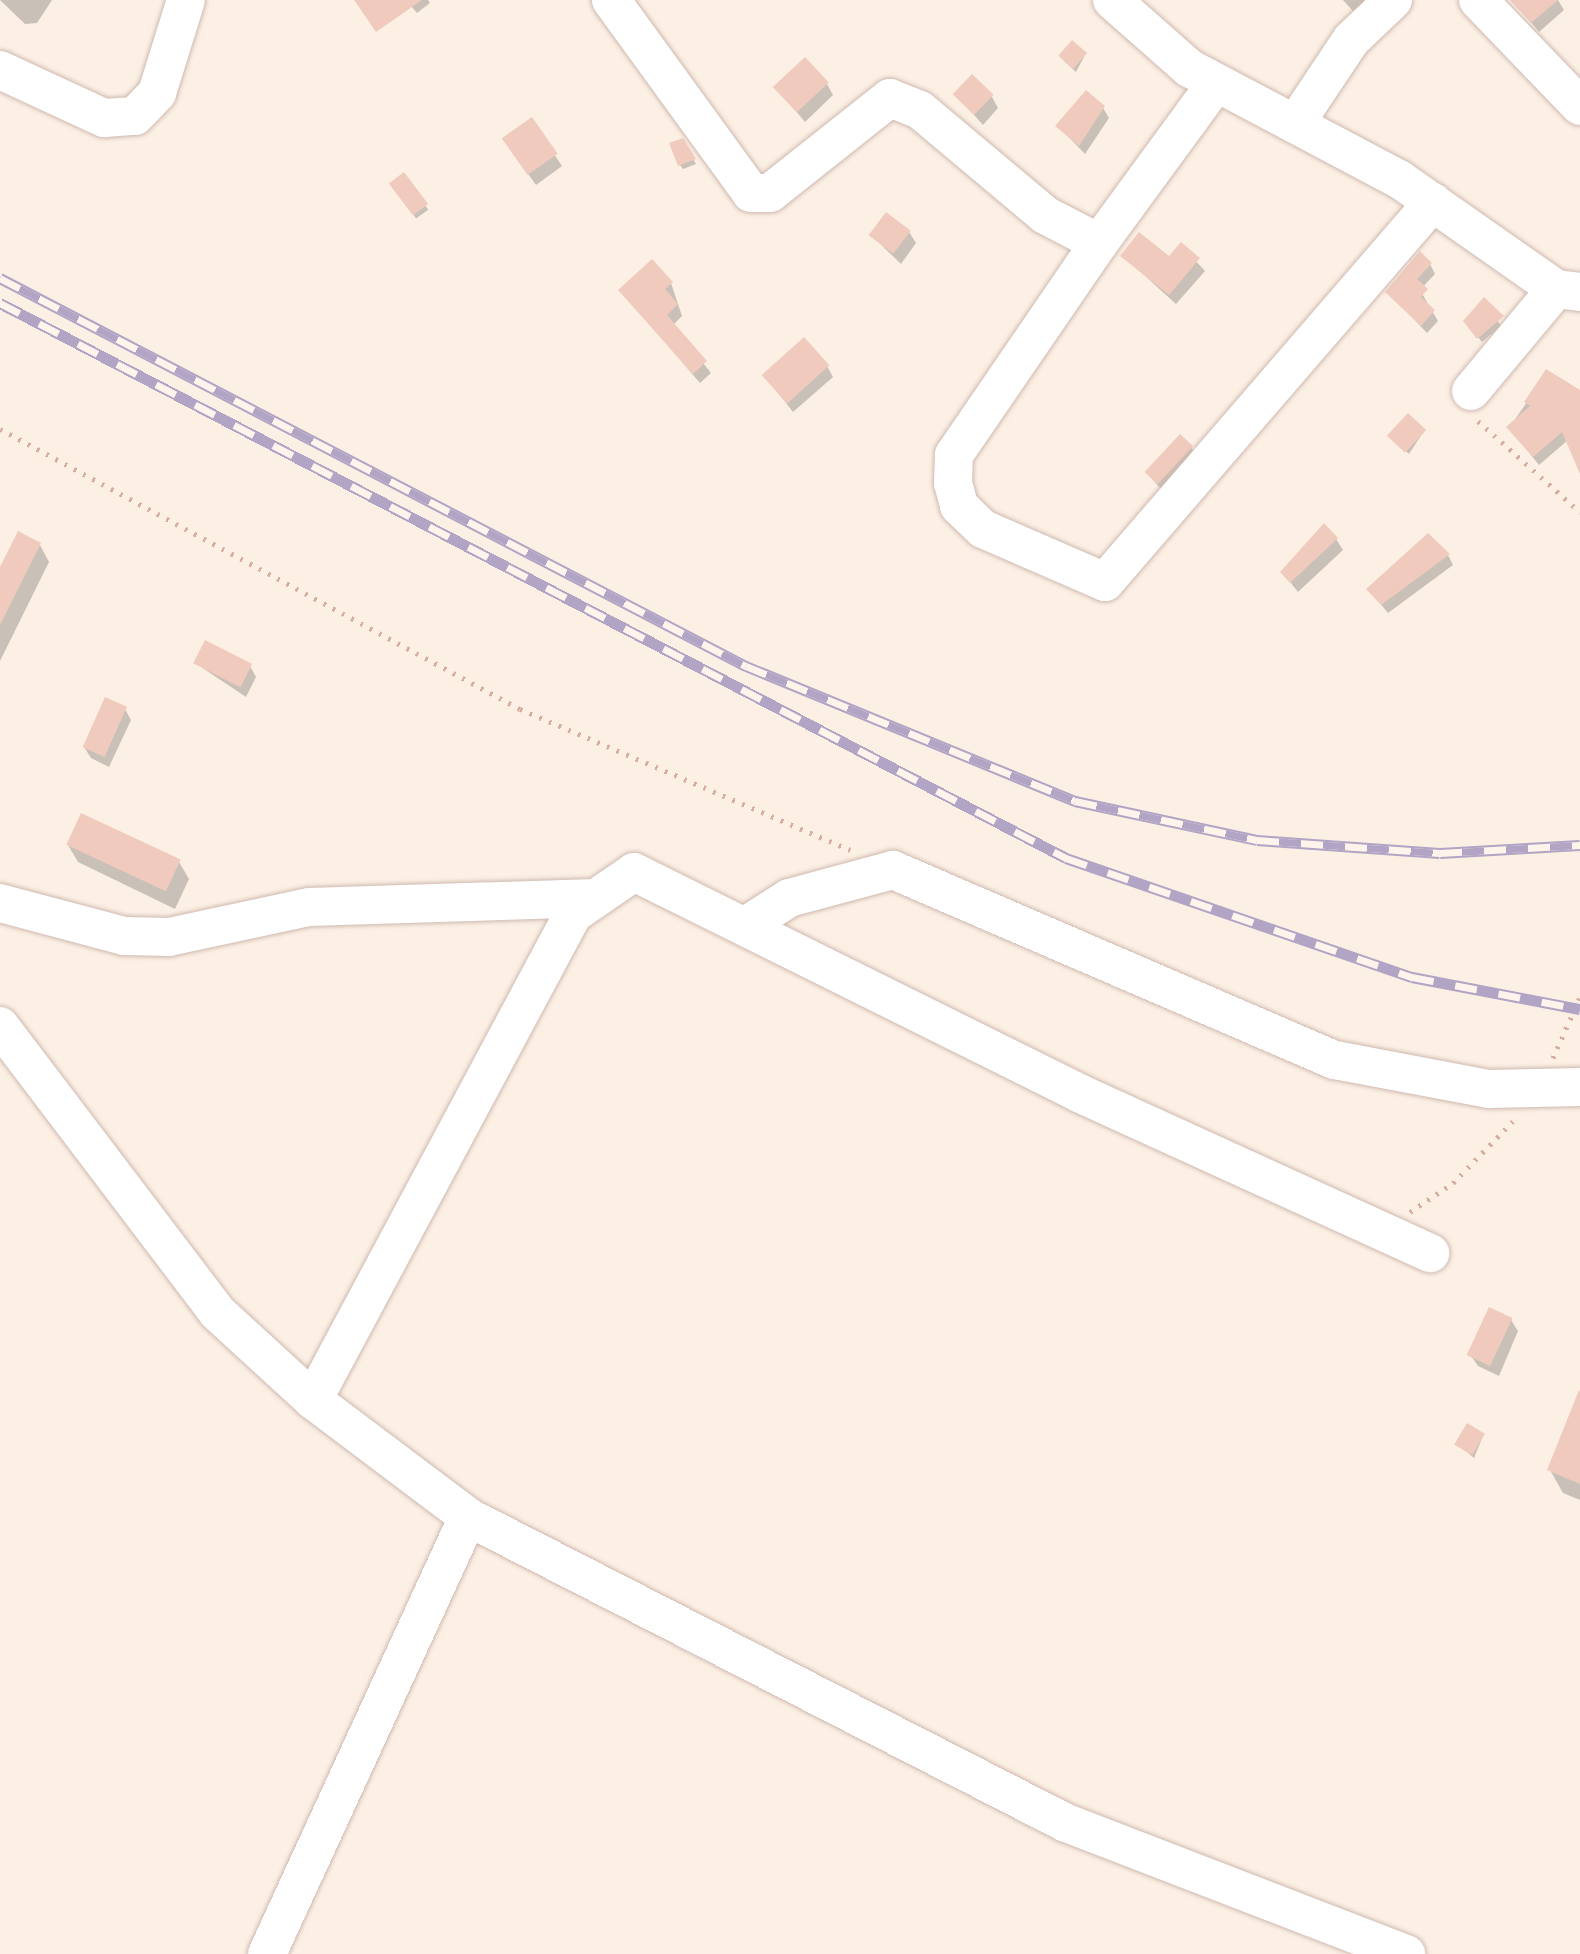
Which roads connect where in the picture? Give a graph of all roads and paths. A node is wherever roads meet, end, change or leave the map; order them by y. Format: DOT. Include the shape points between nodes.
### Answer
graph roads {
  1 [pos="186,0"];
  2 [pos="1112,0"];
  3 [pos="1393,0"];
  4 [pos="1478,0"];
  5 [pos="633,8"];
  6 [pos="0,70"];
  7 [pos="1216,83"];
  8 [pos="1580,106"];
  9 [pos="1295,124"];
  10 [pos="1432,202"];
  11 [pos="1099,243"];
  12 [pos="1568,291"];
  13 [pos="1472,391"];
  14 [pos="0,429"];
  15 [pos="1580,512"];
  16 [pos="894,870"];
  17 [pos="588,898"];
  18 [pos="0,903"];
  19 [pos="750,923"];
  20 [pos="1580,997"];
  21 [pos="0,1026"];
  22 [pos="1562,1088"];
  23 [pos="1376,1229"];
  24 [pos="1430,1253"];
  25 [pos="312,1400"];
  26 [pos="468,1516"];
  27 [pos="267,1954"];
  28 [pos="1406,1954"];
  1 -- 6 [label="street" via="157,93 135,116 104,118"];
  2 -- 7 [label="street"];
  3 -- 9 [label="street" via="1352,40"];
  4 -- 8 [label="street"];
  5 -- 11 [label="street" via="751,193 770,193 890,98 920,110 1045,214"];
  7 -- 9 [label="street"];
  7 -- 11 [label="street"];
  9 -- 10 [label="street"];
  10 -- 11 [label="street" via="1104,582 983,529 959,506 953,483 954,455"];
  10 -- 12 [label="street"];
  12 -- 13 [label="street"];
  13 -- 15 [label="path" via="1469,409 1483,428"];
  14 -- 16 [label="path" via="488,693 684,786"];
  16 -- 19 [label="street" via="789,898"];
  16 -- 22 [label="street" via="1334,1060 1488,1089"];
  17 -- 18 [label="street" via="309,907 169,937 124,936"];
  17 -- 19 [label="street" via="634,872"];
  17 -- 25 [label="street"];
  19 -- 23 [label="street" via="1082,1094"];
  20 -- 22 [label="path"];
  21 -- 25 [label="street" via="217,1312"];
  22 -- 23 [label="path" via="1453,1183"];
  23 -- 24 [label="street"];
  25 -- 26 [label="street"];
  26 -- 27 [label="street"];
  26 -- 28 [label="street" via="1064,1822"];
}
